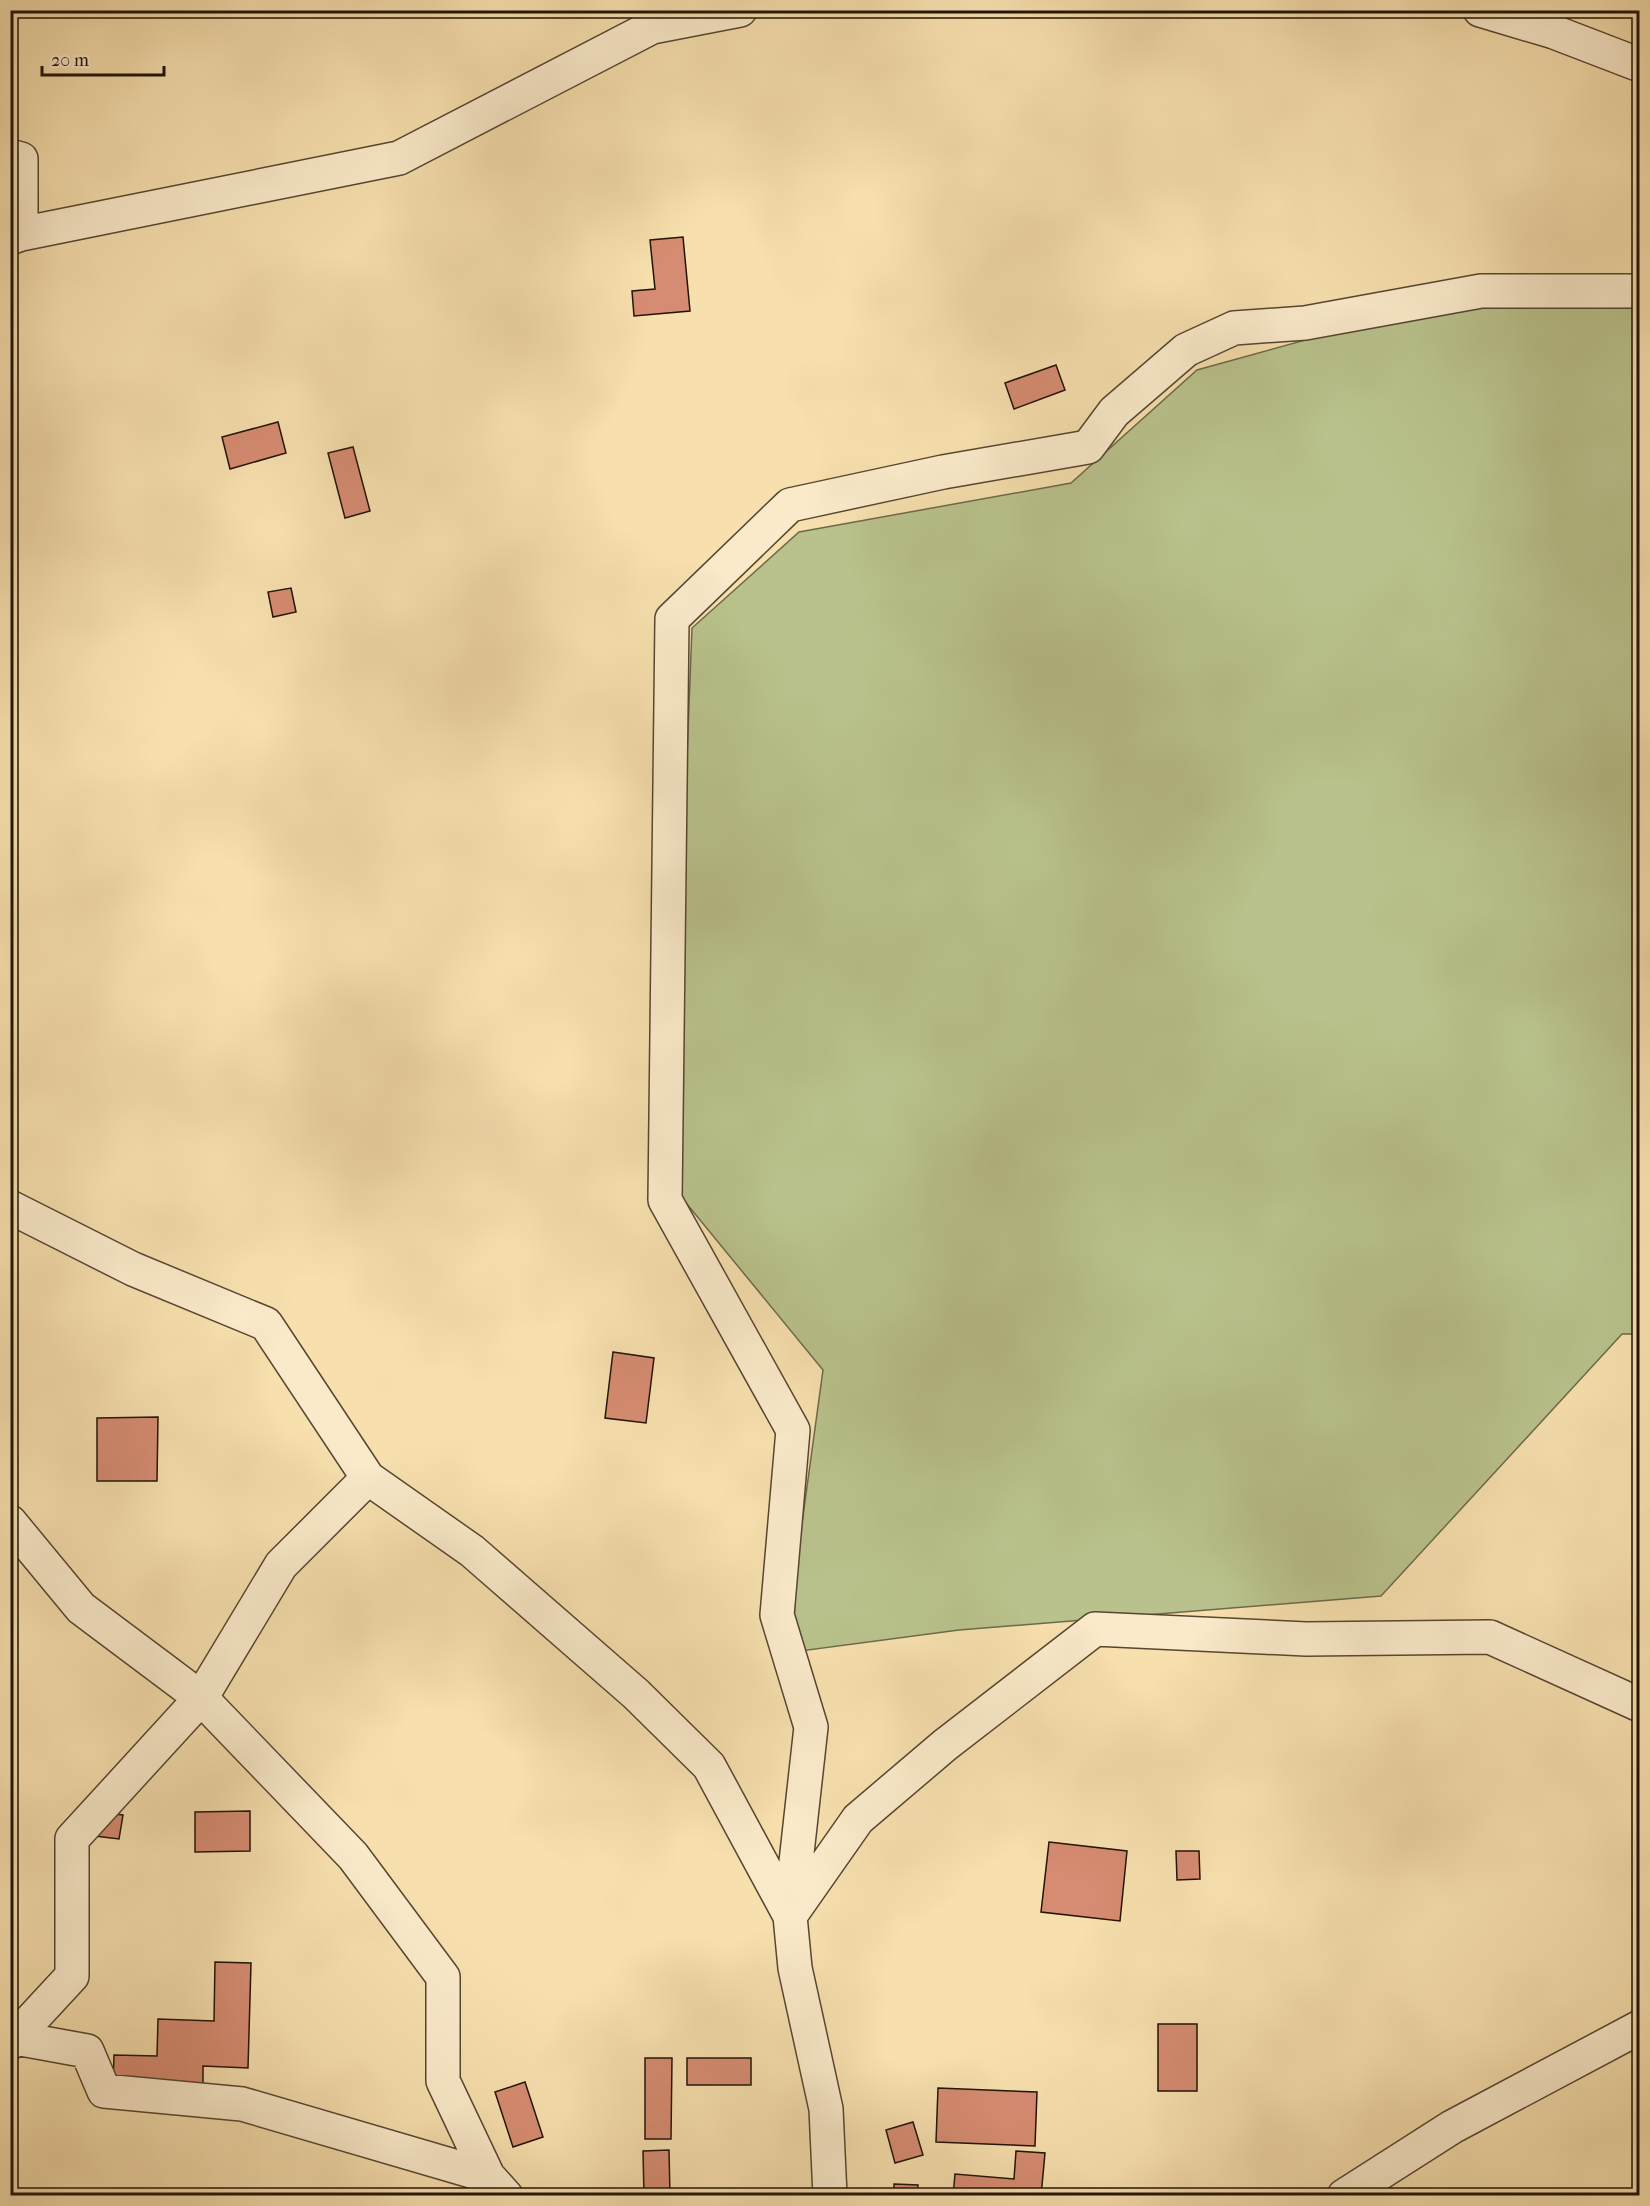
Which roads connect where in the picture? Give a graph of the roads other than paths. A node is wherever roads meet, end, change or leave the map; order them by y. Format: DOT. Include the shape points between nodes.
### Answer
graph roads {
  1 [pos="740,10"];
  2 [pos="1480,10"];
  3 [pos="1640,65"];
  4 [pos="10,156"];
  5 [pos="16,236"];
  6 [pos="1640,291"];
  7 [pos="10,1207"];
  8 [pos="368,1478"];
  9 [pos="10,1522"];
  10 [pos="201,1698"];
  11 [pos="1640,1705"];
  12 [pos="790,1916"];
  13 [pos="1640,2027"];
  14 [pos="12,2039"];
  15 [pos="497,2186"];
  16 [pos="830,2196"];
  17 [pos="1344,2196"];
  1 -- 5 [label="street" via="652,27 399,158"];
  2 -- 3 [label="street" via="1554,32"];
  4 -- 5 [label="street" via="21,159"];
  6 -- 12 [label="street" via="1481,291 1305,323 1234,328 1186,350 1114,412 1088,447 943,472 790,505 672,619 665,1200 792,1430 777,1615 811,1727"];
  7 -- 8 [label="street" via="133,1269 266,1324"];
  8 -- 10 [label="street" via="281,1565"];
  8 -- 12 [label="street" via="472,1551 636,1694 709,1766"];
  9 -- 10 [label="street" via="81,1608"];
  10 -- 14 [label="street" via="72,1839 72,1976"];
  10 -- 15 [label="street" via="353,1856 443,1977 443,2081"];
  11 -- 12 [label="street" via="1490,1637 1306,1639 1095,1629 945,1745 858,1819"];
  12 -- 16 [label="street" via="795,1968 826,2109"];
  13 -- 17 [label="street" via="1452,2127"];
  14 -- 15 [label="street" via="87,2051 104,2091 242,2104"];
}
